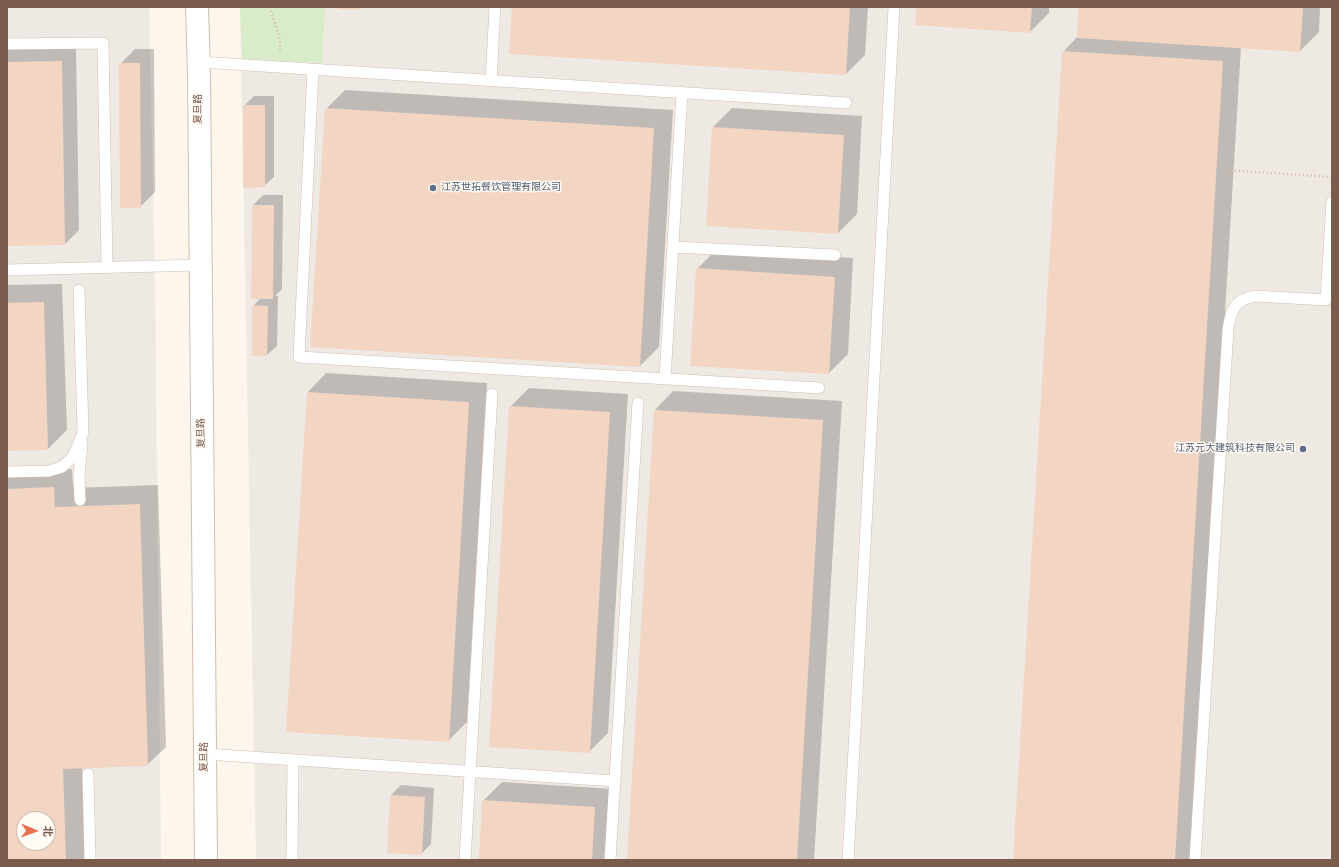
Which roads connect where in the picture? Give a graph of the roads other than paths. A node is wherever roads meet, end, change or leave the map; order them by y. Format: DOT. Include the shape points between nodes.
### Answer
graph roads {
  1 [pos="197,7"];
  2 [pos="495,7"];
  3 [pos="894,7"];
  4 [pos="7,44"];
  5 [pos="199,62"];
  6 [pos="313,70"];
  7 [pos="491,81"];
  8 [pos="682,93"];
  9 [pos="846,103"];
  10 [pos="1332,202"];
  11 [pos="673,247"];
  12 [pos="835,255"];
  13 [pos="200,265"];
  14 [pos="107,267"];
  15 [pos="7,270"];
  16 [pos="79,290"];
  17 [pos="665,379"];
  18 [pos="819,388"];
  19 [pos="492,394"];
  20 [pos="638,403"];
  21 [pos="83,433"];
  22 [pos="7,472"];
  23 [pos="80,500"];
  24 [pos="205,754"];
  25 [pos="293,760"];
  26 [pos="470,772"];
  27 [pos="88,774"];
  28 [pos="615,781"];
  29 [pos="90,860"];
  30 [pos="206,860"];
  31 [pos="292,860"];
  32 [pos="465,860"];
  33 [pos="610,860"];
  34 [pos="848,860"];
  35 [pos="1195,860"];
  1 -- 5 [label="street, 复旦路"];
  2 -- 7 [label="lane"];
  3 -- 34 [label="lane"];
  4 -- 14 [label="lane" via="103,43"];
  5 -- 6 [label="lane"];
  5 -- 13 [label="street, 复旦路"];
  6 -- 7 [label="lane"];
  6 -- 17 [label="lane" via="299,357"];
  7 -- 8 [label="lane"];
  8 -- 9 [label="lane"];
  8 -- 11 [label="lane"];
  10 -- 35 [label="lane" via="1326,300 1255,296 1239,302 1230,317"];
  11 -- 12 [label="lane"];
  11 -- 17 [label="lane"];
  13 -- 14 [label="lane"];
  13 -- 24 [label="street, 复旦路"];
  14 -- 15 [label="lane"];
  16 -- 21 [label="lane"];
  17 -- 18 [label="lane"];
  19 -- 26 [label="lane"];
  20 -- 28 [label="lane"];
  21 -- 22 [label="lane" via="73,457 62,467 49,471"];
  21 -- 23 [label="lane" via="79,475"];
  24 -- 25 [label="lane"];
  24 -- 30 [label="street, 复旦路"];
  25 -- 26 [label="lane"];
  25 -- 31 [label="lane"];
  26 -- 28 [label="lane"];
  26 -- 32 [label="lane"];
  27 -- 29 [label="lane"];
  28 -- 33 [label="lane"];
}
